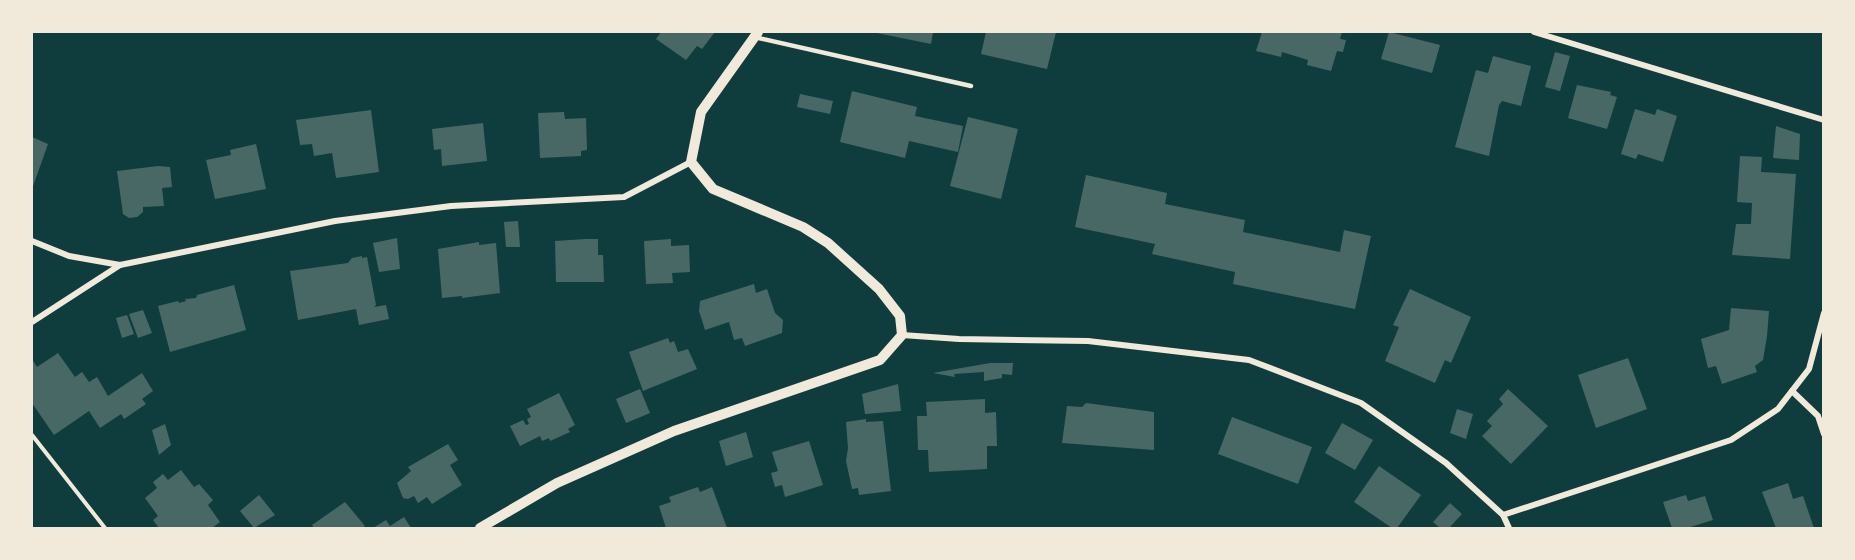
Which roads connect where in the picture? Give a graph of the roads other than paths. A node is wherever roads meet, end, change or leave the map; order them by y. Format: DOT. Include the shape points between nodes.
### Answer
graph roads {
  1 [pos="1534,32"];
  2 [pos="756,34"];
  3 [pos="971,86"];
  4 [pos="1824,120"];
  5 [pos="691,162"];
  6 [pos="32,241"];
  7 [pos="120,265"];
  8 [pos="1824,313"];
  9 [pos="32,322"];
  10 [pos="902,335"];
  11 [pos="1792,391"];
  12 [pos="1824,434"];
  13 [pos="1503,515"];
  14 [pos="480,528"];
  15 [pos="1509,528"];
  1 -- 4 [label="street"];
  2 -- 3 [label="lane"];
  2 -- 5 [label="street" via="701,112"];
  5 -- 7 [label="street" via="624,197 451,206 335,221"];
  5 -- 10 [label="street" via="713,189 803,227 828,243 879,289 900,316"];
  6 -- 7 [label="street" via="69,256"];
  7 -- 9 [label="street"];
  8 -- 11 [label="street" via="1809,369"];
  10 -- 13 [label="street" via="1088,341 1249,360 1361,403 1446,463"];
  10 -- 14 [label="street" via="880,360 674,431 557,483"];
  11 -- 12 [label="street" via="1818,416"];
  11 -- 13 [label="street" via="1778,409 1731,440"];
  13 -- 15 [label="street"];
}
